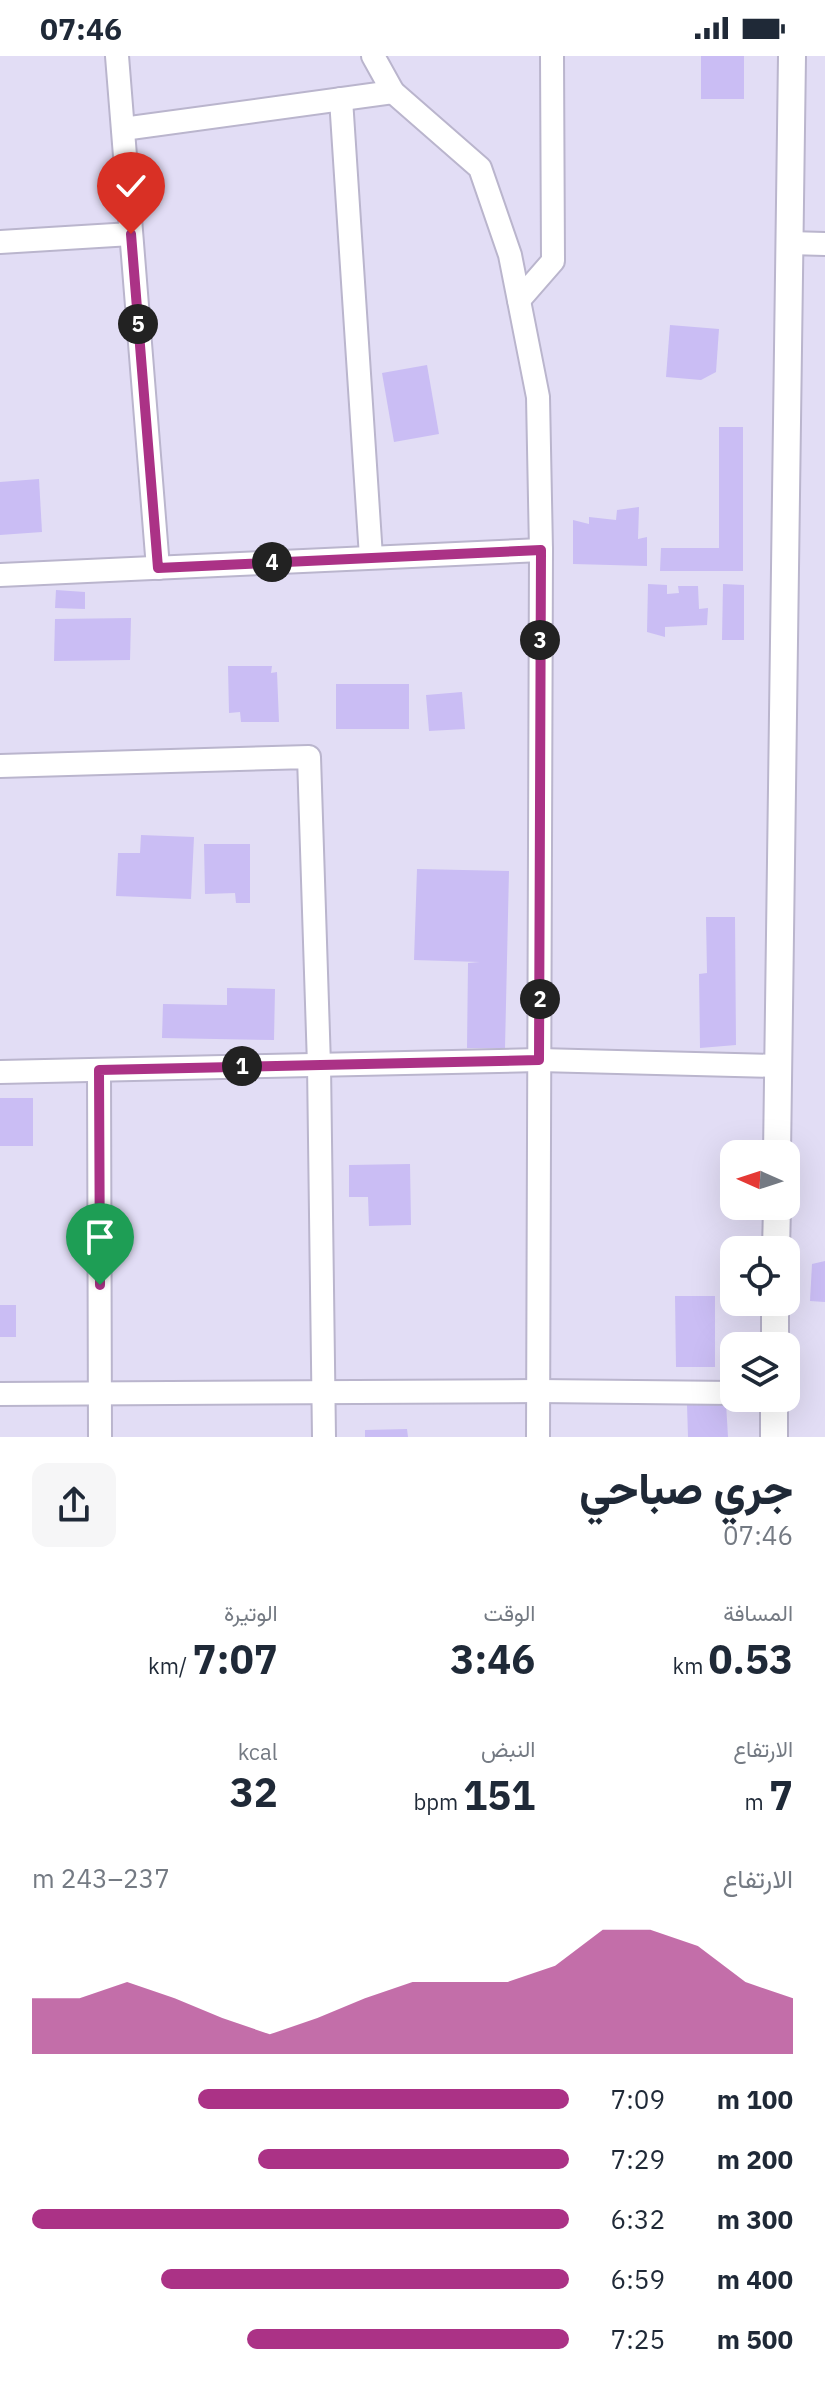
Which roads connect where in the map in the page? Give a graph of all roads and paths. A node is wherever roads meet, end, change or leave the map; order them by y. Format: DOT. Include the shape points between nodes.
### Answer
graph roads {
  1 [pos="117,56"];
  2 [pos="373,56"];
  3 [pos="552,56"];
  4 [pos="792,56"];
  5 [pos="393,92"];
  6 [pos="341,99"];
  7 [pos="123,129"];
  8 [pos="131,234"];
  9 [pos="0,242"];
  10 [pos="789,243"];
  11 [pos="825,244"];
  12 [pos="519,300"];
  13 [pos="541,550"];
  14 [pos="371,557"];
  15 [pos="158,568"];
  16 [pos="0,575"];
  17 [pos="0,766"];
  18 [pos="539,1060"];
  19 [pos="319,1065"];
  20 [pos="778,1066"];
  21 [pos="99,1070"];
  22 [pos="0,1072"];
  23 [pos="777,1140"];
  24 [pos="538,1391"];
  25 [pos="325,1392"];
  26 [pos="100,1393"];
  27 [pos="720,1393"];
  28 [pos="0,1394"];
  29 [pos="774,1412"];
  30 [pos="100,1437"];
  31 [pos="324,1437"];
  32 [pos="538,1437"];
  33 [pos="774,1437"];
  1 -- 7 [label="street"];
  2 -- 5 [label="street"];
  3 -- 12 [label="street" via="553,261"];
  4 -- 10 [label="street"];
  5 -- 6 [label="street"];
  5 -- 12 [label="street" via="480,168 510,255"];
  6 -- 7 [label="street"];
  6 -- 14 [label="street"];
  7 -- 8 [label="street"];
  8 -- 9 [label="street"];
  8 -- 15 [label="street"];
  10 -- 11 [label="street"];
  10 -- 20 [label="street"];
  12 -- 13 [label="street" via="538,397"];
  13 -- 14 [label="street"];
  13 -- 18 [label="street"];
  14 -- 15 [label="street"];
  15 -- 16 [label="street"];
  17 -- 19 [label="street" via="309,757"];
  18 -- 19 [label="street"];
  18 -- 20 [label="street"];
  18 -- 24 [label="street"];
  19 -- 21 [label="street"];
  19 -- 25 [label="street"];
  20 -- 23 [label="street"];
  21 -- 22 [label="street"];
  21 -- 26 [label="street"];
  24 -- 25 [label="street"];
  24 -- 27 [label="street"];
  24 -- 32 [label="street"];
  25 -- 26 [label="street"];
  25 -- 31 [label="street"];
  26 -- 28 [label="street"];
  26 -- 30 [label="street"];
  29 -- 33 [label="street"];
}
